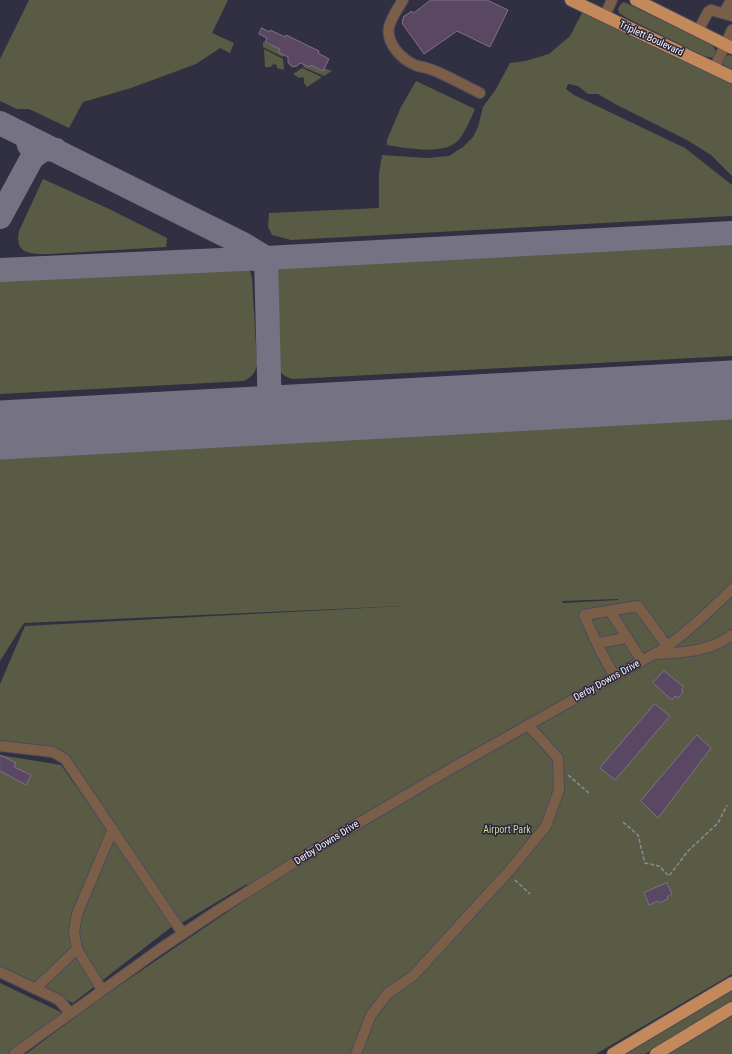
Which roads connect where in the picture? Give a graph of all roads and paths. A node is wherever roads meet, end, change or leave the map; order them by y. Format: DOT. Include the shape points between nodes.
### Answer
graph roads {
  1 [pos="403,0"];
  2 [pos="571,0"];
  3 [pos="612,0"];
  4 [pos="636,0"];
  5 [pos="731,0"];
  6 [pos="728,14"];
  7 [pos="604,17"];
  8 [pos="732,30"];
  9 [pos="698,31"];
  10 [pos="728,46"];
  11 [pos="714,69"];
  12 [pos="732,77"];
  13 [pos="480,93"];
  14 [pos="732,589"];
  15 [pos="610,611"];
  16 [pos="732,635"];
  17 [pos="627,638"];
  18 [pos="597,643"];
  19 [pos="667,646"];
  20 [pos="654,655"];
  21 [pos="642,661"];
  22 [pos="615,677"];
  23 [pos="528,725"];
  24 [pos="0,746"];
  25 [pos="727,805"];
  26 [pos="623,822"];
  27 [pos="113,829"];
  28 [pos="507,873"];
  29 [pos="530,894"];
  30 [pos="183,934"];
  31 [pos="77,949"];
  32 [pos="0,972"];
  33 [pos="732,983"];
  34 [pos="35,988"];
  35 [pos="102,990"];
  36 [pos="732,1008"];
  37 [pos="70,1013"];
  38 [pos="14,1054"];
  39 [pos="356,1054"];
  40 [pos="613,1054"];
  41 [pos="656,1054"];
  1 -- 13 [label="street" via="389,26 388,35 402,57"];
  2 -- 7 [label="main road, Triplett Boulevard"];
  3 -- 7 [label="street"];
  4 -- 9 [label="main road"];
  5 -- 6 [label="street"];
  6 -- 9 [label="street" via="711,10"];
  7 -- 11 [label="main road, Triplett Boulevard"];
  8 -- 10 [label="street"];
  9 -- 10 [label="main road"];
  10 -- 11 [label="street"];
  11 -- 12 [label="main road, Triplett Boulevard"];
  14 -- 19 [label="street, Derby Downs Drive"];
  15 -- 17 [label="street"];
  15 -- 18 [label="street" via="584,615"];
  15 -- 19 [label="street" via="638,606"];
  16 -- 20 [label="street, Derby Downs Drive" via="709,648"];
  17 -- 18 [label="street"];
  17 -- 21 [label="street"];
  18 -- 22 [label="street"];
  19 -- 20 [label="street, Derby Downs Drive"];
  20 -- 21 [label="street, Derby Downs Drive"];
  21 -- 22 [label="street, Derby Downs Drive"];
  22 -- 23 [label="street, Derby Downs Drive"];
  23 -- 28 [label="street" via="558,758 559,790 546,826"];
  23 -- 30 [label="street, Derby Downs Drive" via="335,837"];
  24 -- 27 [label="street" via="53,752 65,759"];
  25 -- 26 [label="path" via="718,823 688,851 669,876 659,866 645,863 638,835"];
  27 -- 30 [label="street"];
  27 -- 31 [label="street" via="77,914 74,932"];
  28 -- 29 [label="path"];
  28 -- 39 [label="street" via="413,976 388,993 371,1015"];
  30 -- 35 [label="street, Derby Downs Drive"];
  31 -- 34 [label="street"];
  31 -- 35 [label="street"];
  32 -- 34 [label="street"];
  33 -- 40 [label="main road"];
  34 -- 37 [label="street" via="59,1000"];
  35 -- 37 [label="street, Derby Downs Drive"];
  36 -- 41 [label="main road"];
  37 -- 38 [label="street, Derby Downs Drive"];
}
